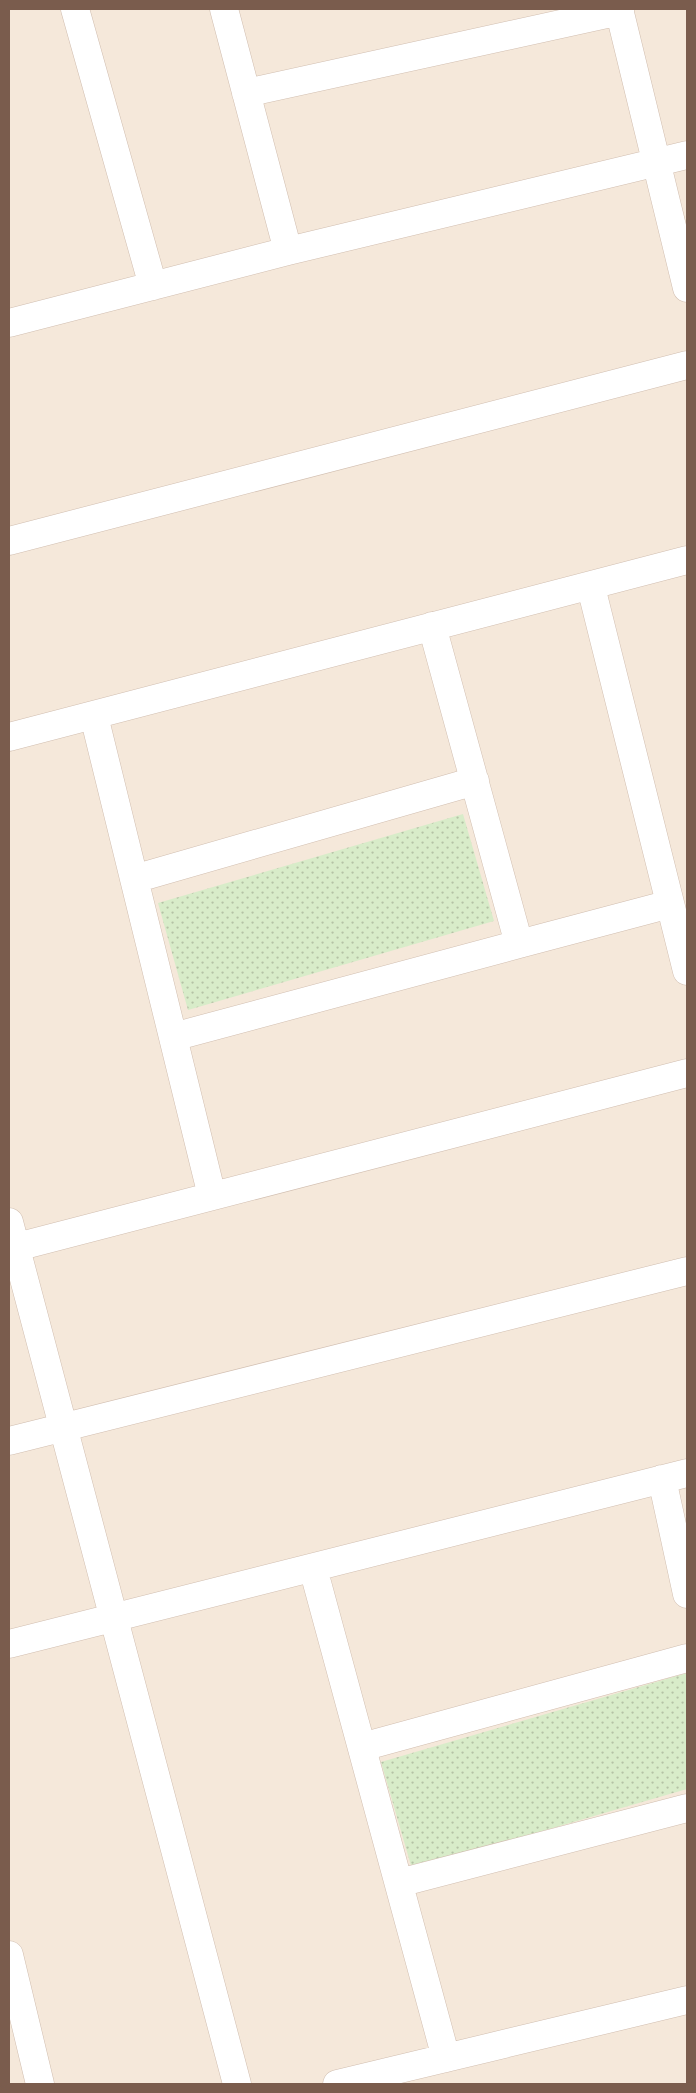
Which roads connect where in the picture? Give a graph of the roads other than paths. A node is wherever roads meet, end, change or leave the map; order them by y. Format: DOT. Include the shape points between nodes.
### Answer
graph roads {
  1 [pos="75,9"];
  2 [pos="224,9"];
  3 [pos="620,10"];
  4 [pos="246,93"];
  5 [pos="687,155"];
  6 [pos="657,163"];
  7 [pos="288,251"];
  8 [pos="153,286"];
  9 [pos="687,288"];
  10 [pos="9,324"];
  11 [pos="687,365"];
  12 [pos="9,541"];
  13 [pos="687,560"];
  14 [pos="590,587"];
  15 [pos="432,626"];
  16 [pos="94,716"];
  17 [pos="9,737"];
  18 [pos="475,781"];
  19 [pos="134,879"];
  20 [pos="670,904"];
  21 [pos="520,944"];
  22 [pos="687,971"];
  23 [pos="173,1037"];
  24 [pos="687,1073"];
  25 [pos="212,1196"];
  26 [pos="11,1239"];
  27 [pos="687,1271"];
  28 [pos="61,1426"];
  29 [pos="9,1441"];
  30 [pos="675,1476"];
  31 [pos="313,1568"];
  32 [pos="687,1594"];
  33 [pos="115,1617"];
  34 [pos="9,1644"];
  35 [pos="687,1658"];
  36 [pos="362,1747"];
  37 [pos="687,1808"];
  38 [pos="399,1883"];
  39 [pos="9,1955"];
  40 [pos="687,2000"];
  41 [pos="17,2018"];
  42 [pos="446,2058"];
  43 [pos="40,2084"];
  44 [pos="237,2084"];
  45 [pos="337,2084"];
  1 -- 8 [label="street"];
  2 -- 4 [label="street"];
  3 -- 4 [label="street"];
  3 -- 6 [label="street"];
  4 -- 7 [label="street"];
  5 -- 6 [label="street"];
  6 -- 7 [label="street"];
  6 -- 9 [label="street"];
  7 -- 8 [label="street"];
  8 -- 10 [label="street"];
  11 -- 12 [label="street"];
  13 -- 14 [label="street"];
  14 -- 15 [label="street"];
  14 -- 20 [label="street"];
  15 -- 16 [label="street"];
  15 -- 18 [label="street"];
  16 -- 17 [label="street"];
  16 -- 19 [label="street"];
  18 -- 19 [label="street"];
  18 -- 21 [label="street"];
  19 -- 23 [label="street"];
  20 -- 21 [label="street"];
  20 -- 22 [label="street"];
  21 -- 23 [label="street"];
  23 -- 25 [label="street"];
  24 -- 25 [label="street"];
  25 -- 26 [label="street"];
  26 -- 28 [label="street"];
  27 -- 28 [label="street"];
  28 -- 29 [label="street"];
  28 -- 33 [label="street"];
  30 -- 31 [label="street"];
  30 -- 32 [label="street"];
  31 -- 33 [label="street"];
  31 -- 36 [label="street"];
  33 -- 34 [label="street"];
  33 -- 44 [label="street"];
  35 -- 36 [label="street"];
  36 -- 38 [label="street"];
  37 -- 38 [label="street"];
  38 -- 42 [label="street"];
  39 -- 41 [label="street"];
  40 -- 42 [label="street"];
  41 -- 43 [label="street"];
  42 -- 45 [label="street"];
}
